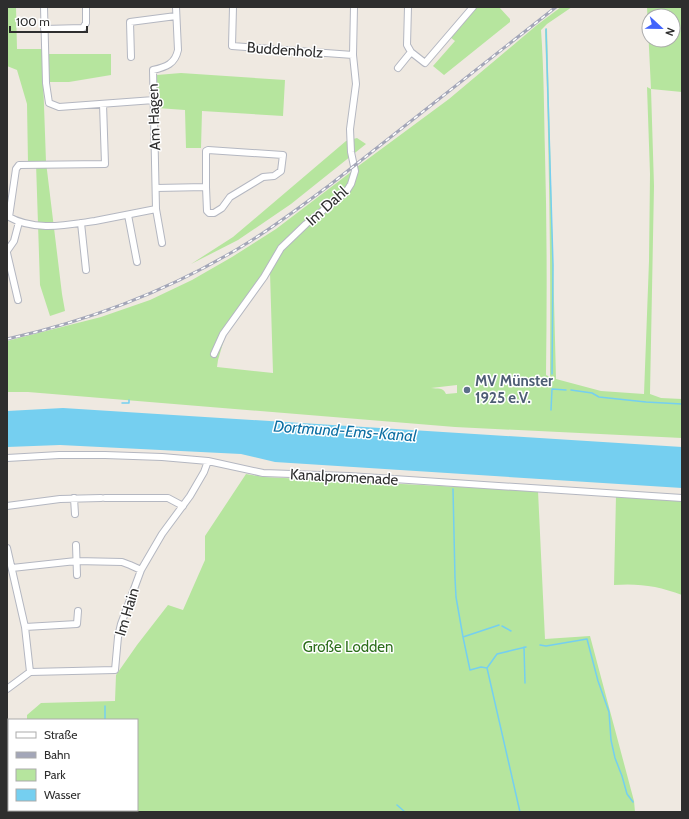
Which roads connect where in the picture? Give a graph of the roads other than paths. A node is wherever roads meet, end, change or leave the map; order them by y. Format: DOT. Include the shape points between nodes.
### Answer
graph roads {
  1 [pos="44,7"];
  2 [pos="86,7"];
  3 [pos="176,7"];
  4 [pos="233,7"];
  5 [pos="354,7"];
  6 [pos="408,7"];
  7 [pos="473,7"];
  8 [pos="176,16"];
  9 [pos="44,29"];
  10 [pos="411,52"];
  11 [pos="353,55"];
  12 [pos="131,56"];
  13 [pos="398,68"];
  14 [pos="154,100"];
  15 [pos="103,104"];
  16 [pos="206,187"];
  17 [pos="156,188"];
  18 [pos="156,209"];
  19 [pos="128,215"];
  20 [pos="8,217"];
  21 [pos="19,222"];
  22 [pos="81,223"];
  23 [pos="162,243"];
  24 [pos="7,252"];
  25 [pos="137,262"];
  26 [pos="86,270"];
  27 [pos="18,300"];
  28 [pos="214,354"];
  29 [pos="7,458"];
  30 [pos="208,461"];
  31 [pos="74,498"];
  32 [pos="682,498"];
  33 [pos="7,506"];
  34 [pos="183,506"];
  35 [pos="75,514"];
  36 [pos="76,545"];
  37 [pos="7,548"];
  38 [pos="8,558"];
  39 [pos="76,561"];
  40 [pos="12,568"];
  41 [pos="141,570"];
  42 [pos="77,576"];
  43 [pos="78,611"];
  44 [pos="25,627"];
  45 [pos="30,672"];
  46 [pos="7,689"];
  1 -- 9 [label="street"];
  2 -- 9 [label="street" via="84,28"];
  3 -- 8 [label="street, Am Hagen"];
  4 -- 11 [label="street, Buddenholz" via="232,46"];
  5 -- 11 [label="street, Im Dahl"];
  6 -- 10 [label="street" via="407,45"];
  7 -- 10 [label="street" via="426,63"];
  8 -- 12 [label="street" via="130,22"];
  8 -- 14 [label="street, Am Hagen" via="177,56 169,66 153,70"];
  9 -- 15 [label="street" via="49,103 59,107"];
  10 -- 13 [label="street"];
  11 -- 28 [label="street, Im Dahl" via="356,84 350,129 355,170 352,184 281,248 264,277 223,334"];
  14 -- 15 [label="street"];
  14 -- 17 [label="street, Am Hagen"];
  15 -- 20 [label="street" via="105,164 19,165 16,169"];
  16 -- 16 [label="street" via="207,211 214,213 222,208 230,197 264,177 274,176 281,171 283,155 208,150 205,157"];
  16 -- 17 [label="street"];
  17 -- 18 [label="street, Am Hagen"];
  18 -- 19 [label="street"];
  18 -- 23 [label="street, Am Hagen"];
  19 -- 22 [label="street"];
  19 -- 25 [label="street"];
  20 -- 21 [label="street"];
  21 -- 22 [label="street" via="50,226"];
  21 -- 24 [label="street" via="14,241"];
  22 -- 26 [label="street"];
  24 -- 27 [label="street"];
  29 -- 30 [label="street, Kanalpromenade" via="105,455"];
  30 -- 32 [label="street, Kanalpromenade" via="263,473 349,476"];
  30 -- 34 [label="street, Im Hain"];
  31 -- 33 [label="street"];
  31 -- 34 [label="street" via="168,498"];
  31 -- 35 [label="street"];
  34 -- 41 [label="street, Im Hain" via="162,534"];
  36 -- 39 [label="street"];
  37 -- 38 [label="street"];
  38 -- 40 [label="street"];
  39 -- 40 [label="street"];
  39 -- 41 [label="street" via="122,562"];
  39 -- 42 [label="street"];
  40 -- 44 [label="street"];
  41 -- 45 [label="street, Im Hain" via="121,624 115,670"];
  43 -- 44 [label="street" via="77,624"];
  44 -- 45 [label="street"];
  45 -- 46 [label="street"];
}
